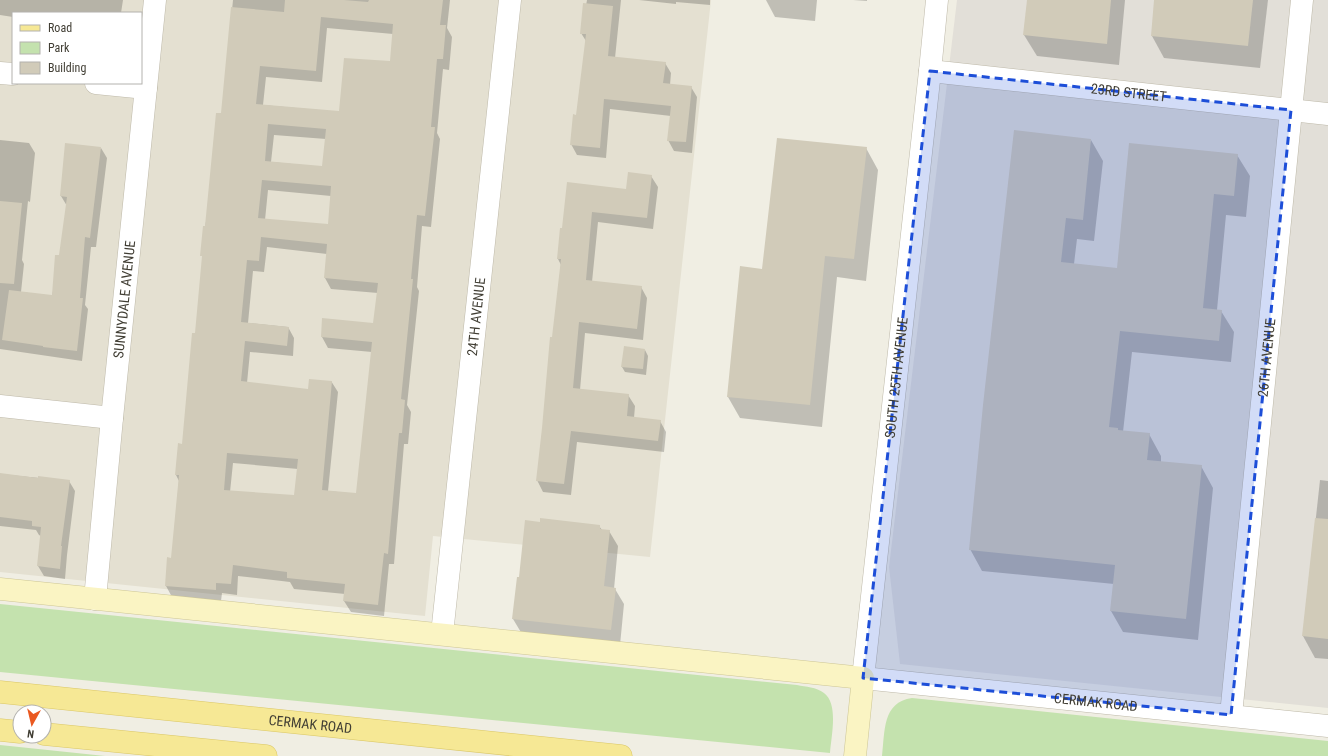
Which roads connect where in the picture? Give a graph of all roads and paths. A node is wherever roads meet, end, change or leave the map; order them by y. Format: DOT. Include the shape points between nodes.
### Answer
graph roads {
  1 [pos="155,0"];
  2 [pos="510,0"];
  3 [pos="937,0"];
  4 [pos="1302,0"];
  5 [pos="930,71"];
  6 [pos="0,73"];
  7 [pos="12,74"];
  8 [pos="106,84"];
  9 [pos="146,88"];
  10 [pos="1291,110"];
  11 [pos="1328,114"];
  12 [pos="0,406"];
  13 [pos="112,418"];
  14 [pos="0,589"];
  15 [pos="95,599"];
  16 [pos="442,634"];
  17 [pos="863,678"];
  18 [pos="0,692"];
  19 [pos="1231,715"];
  20 [pos="1328,726"];
  21 [pos="0,730"];
  22 [pos="12,731"];
  23 [pos="52,735"];
  24 [pos="266,756"];
  25 [pos="621,756"];
  26 [pos="856,756"];
  1 -- 9 [label="street, SUNNYDALE AVENUE"];
  2 -- 16 [label="street, 24TH AVENUE"];
  3 -- 5 [label="street, SOUTH 25TH AVENUE"];
  4 -- 10 [label="street, 26TH AVENUE"];
  5 -- 10 [label="street, 23RD STREET"];
  5 -- 17 [label="street, SOUTH 25TH AVENUE"];
  6 -- 7 [label="street"];
  8 -- 9 [label="street"];
  9 -- 13 [label="street, SUNNYDALE AVENUE"];
  10 -- 11 [label="street, 23RD STREET"];
  10 -- 19 [label="street, 26TH AVENUE"];
  12 -- 13 [label="street"];
  13 -- 15 [label="street, SUNNYDALE AVENUE"];
  14 -- 15 [label="main road"];
  15 -- 16 [label="main road"];
  16 -- 17 [label="main road"];
  17 -- 19 [label="street, CERMAK ROAD"];
  17 -- 26 [label="main road, SOUTH 25TH AVENUE"];
  18 -- 25 [label="main road, CERMAK ROAD"];
  19 -- 20 [label="street, CERMAK ROAD"];
  21 -- 22 [label="main road"];
  23 -- 24 [label="main road"];
}
